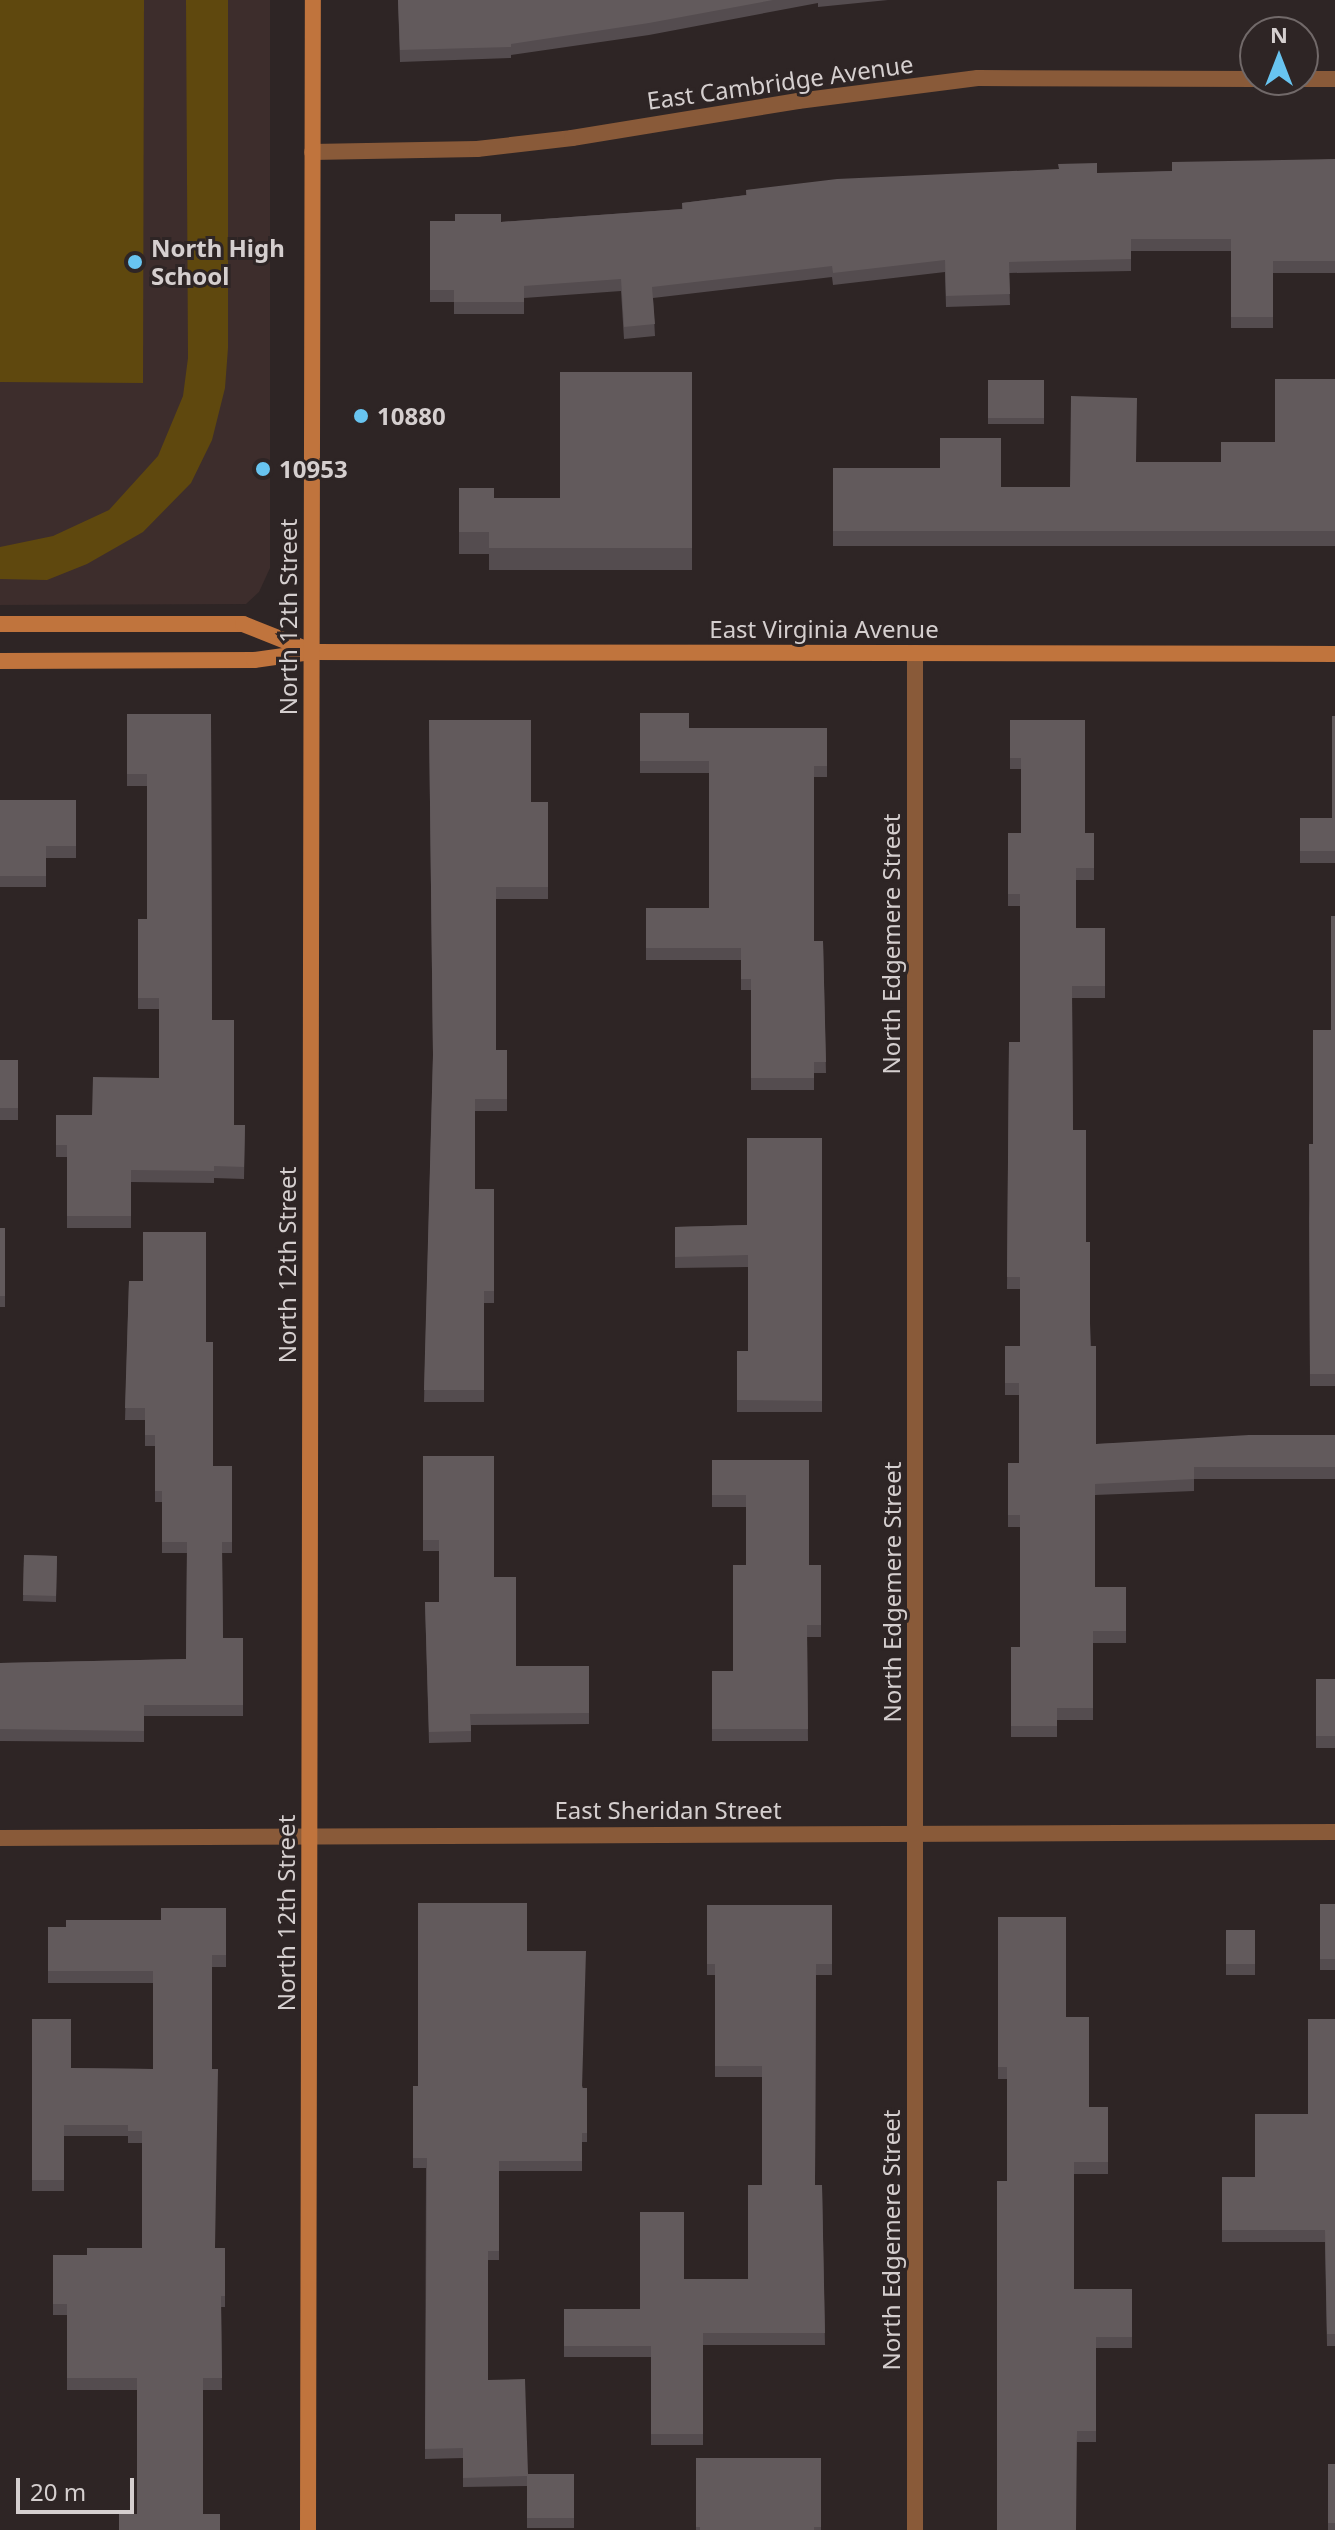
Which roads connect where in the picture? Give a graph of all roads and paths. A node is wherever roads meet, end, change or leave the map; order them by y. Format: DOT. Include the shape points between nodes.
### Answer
graph roads {
  1 [pos="313,0"];
  2 [pos="1239,79"];
  3 [pos="312,152"];
  4 [pos="0,624"];
  5 [pos="312,652"];
  6 [pos="915,653"];
  7 [pos="1335,654"];
  8 [pos="0,661"];
  9 [pos="1335,1832"];
  10 [pos="916,1835"];
  11 [pos="311,1837"];
  12 [pos="0,1838"];
  13 [pos="308,2530"];
  14 [pos="915,2530"];
  1 -- 3 [label="street, North 12th Street"];
  2 -- 3 [label="street, East Cambridge Avenue" via="978,78 559,140 477,149"];
  3 -- 5 [label="street, North 12th Street"];
  4 -- 5 [label="street, East Virginia Avenue" via="243,624"];
  5 -- 6 [label="street, East Virginia Avenue"];
  5 -- 8 [label="street, East Virginia Avenue" via="254,660"];
  5 -- 11 [label="street, North 12th Street"];
  6 -- 7 [label="street, East Virginia Avenue"];
  6 -- 10 [label="street, North Edgemere Street"];
  9 -- 10 [label="street, East Sheridan Street"];
  10 -- 11 [label="street, East Sheridan Street"];
  10 -- 14 [label="street, North Edgemere Street"];
  11 -- 12 [label="street, East Sheridan Street"];
  11 -- 13 [label="street, North 12th Street"];
}
